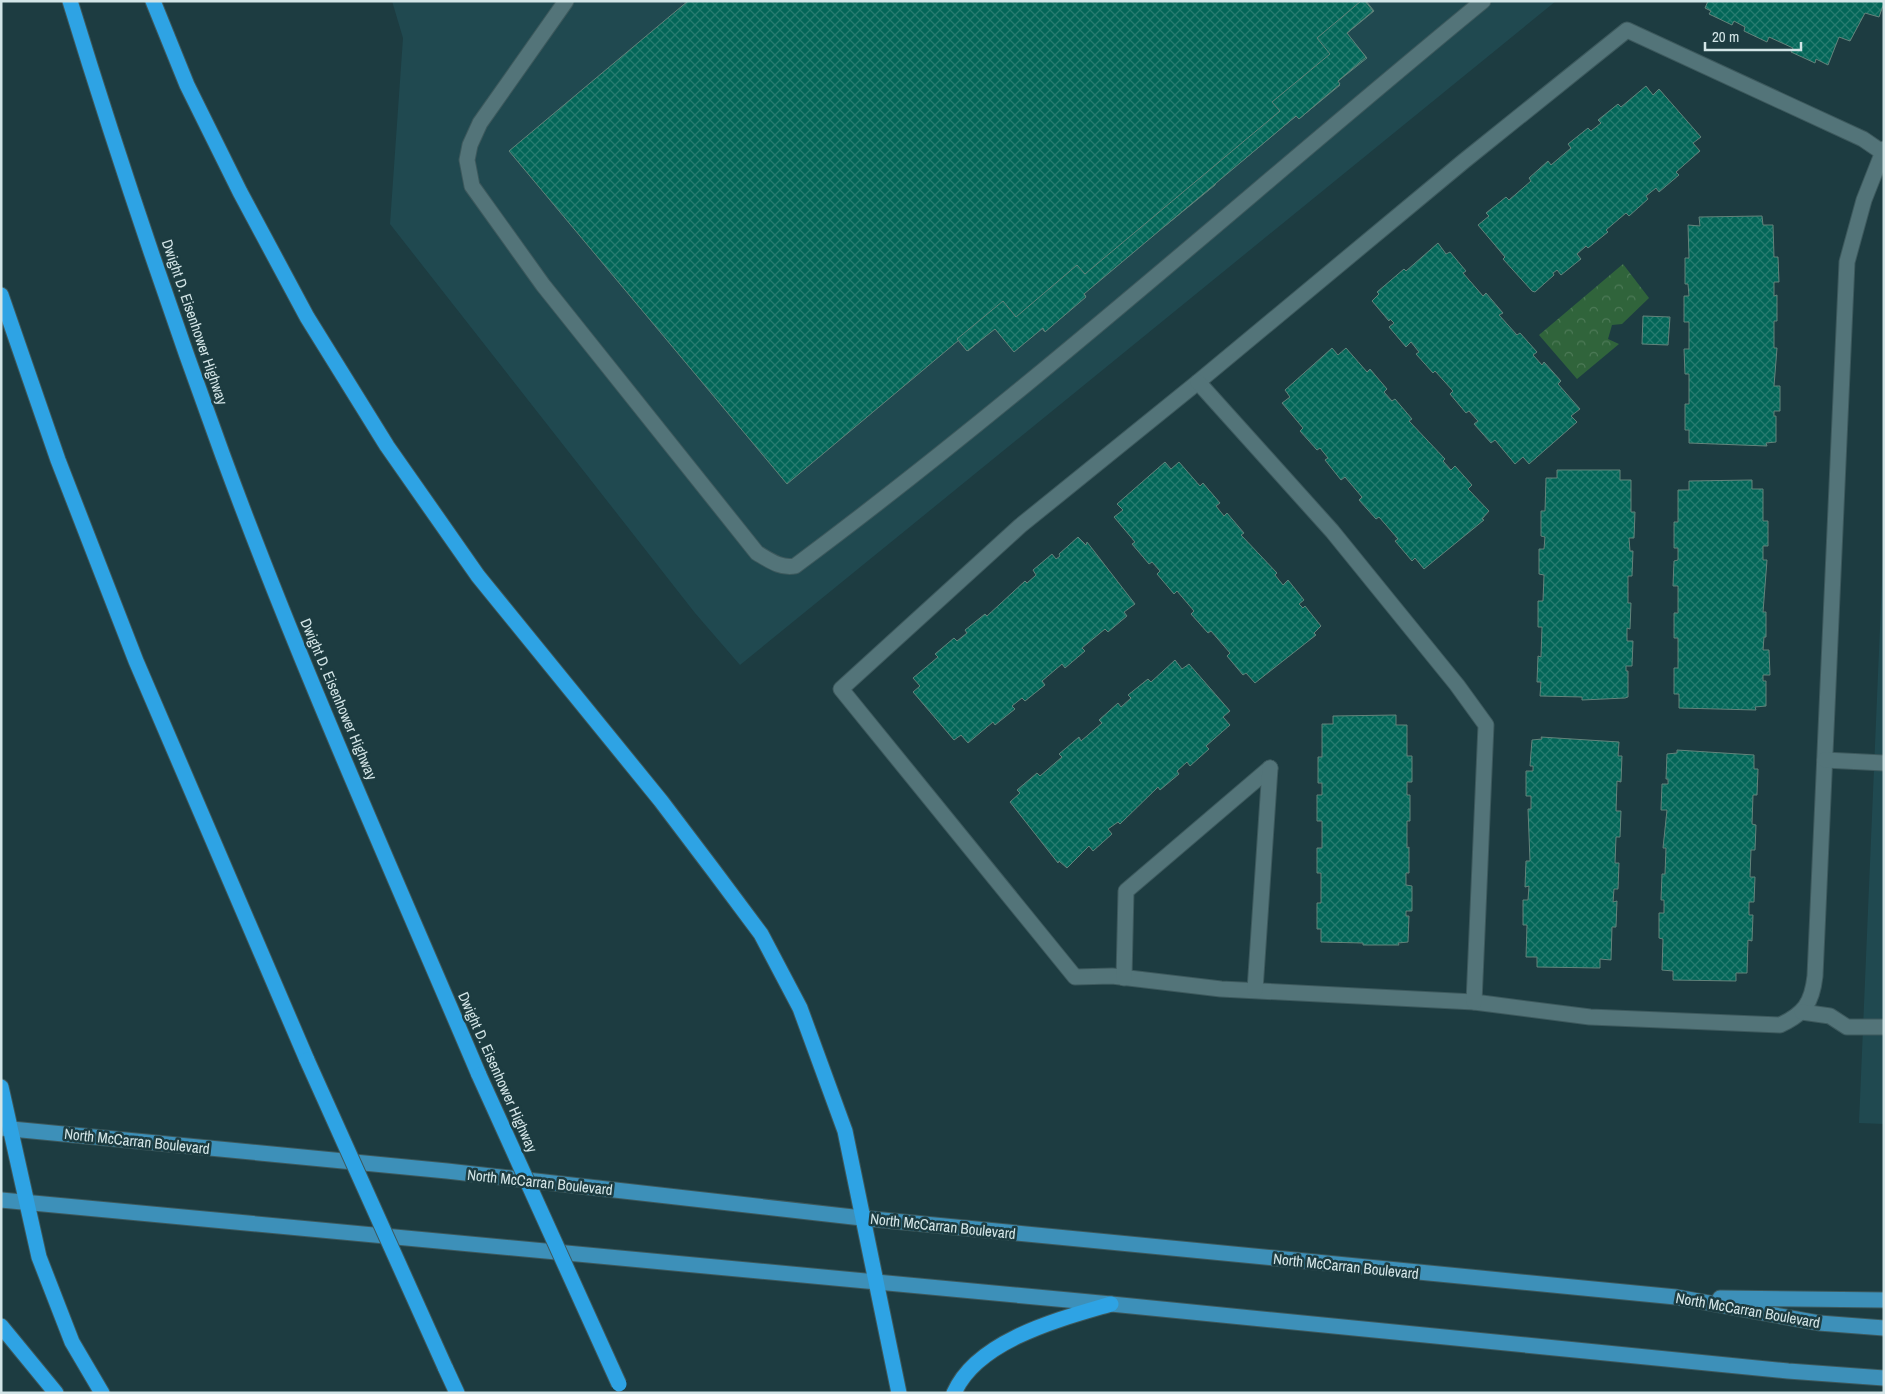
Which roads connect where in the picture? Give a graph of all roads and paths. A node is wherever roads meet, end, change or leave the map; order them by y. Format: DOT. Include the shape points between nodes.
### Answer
graph roads {
  1 [pos="70,1"];
  2 [pos="153,1"];
  3 [pos="566,1"];
  4 [pos="1484,1"];
  5 [pos="1883,150"];
  6 [pos="1,295"];
  7 [pos="1198,382"];
  8 [pos="1825,760"];
  9 [pos="1884,763"];
  10 [pos="1124,978"];
  11 [pos="1255,990"];
  12 [pos="1474,1002"];
  13 [pos="1802,1012"];
  14 [pos="1884,1027"];
  15 [pos="1,1087"];
  16 [pos="5,1128"];
  17 [pos="1,1200"];
  18 [pos="25,1201"];
  19 [pos="862,1218"];
  20 [pos="875,1282"];
  21 [pos="1676,1297"];
  22 [pos="1884,1300"];
  23 [pos="1111,1304"];
  24 [pos="1,1326"];
  25 [pos="1884,1328"];
  26 [pos="1884,1378"];
  27 [pos="621,1388"];
  28 [pos="56,1393"];
  29 [pos="102,1393"];
  30 [pos="457,1393"];
  31 [pos="900,1393"];
  32 [pos="954,1393"];
  1 -- 27 [label="highway, Dwight D. Eisenhower Highway, bridge" via="117,154 223,457 303,660 479,1076"];
  2 -- 19 [label="highway" via="188,85 240,192 307,317 387,446 478,576 661,801 760,934 807,1025 845,1131"];
  3 -- 4 [label="lane" via="480,123 467,160 472,186 543,285 757,553 788,567 795,566 871,509"];
  5 -- 7 [label="lane" via="1627,30"];
  5 -- 8 [label="lane" via="1864,200 1848,262"];
  6 -- 30 [label="highway, bridge" via="58,460 136,661 307,1060"];
  7 -- 10 [label="lane" via="1020,526 841,689 1075,977"];
  7 -- 12 [label="lane" via="1332,531 1486,725"];
  8 -- 9 [label="lane"];
  8 -- 13 [label="lane" via="1815,976 1809,1004"];
  10 -- 11 [label="lane"];
  10 -- 11 [label="lane" via="1126,892 1270,768"];
  11 -- 12 [label="lane"];
  12 -- 13 [label="lane" via="1590,1016 1780,1025 1797,1018"];
  13 -- 14 [label="lane" via="1830,1016 1847,1027"];
  15 -- 16 [label="highway"];
  16 -- 18 [label="highway"];
  16 -- 19 [label="main road, North McCarran Boulevard" via="446,1171"];
  17 -- 18 [label="main road"];
  18 -- 20 [label="main road"];
  18 -- 29 [label="highway" via="39,1257 72,1342"];
  19 -- 20 [label="highway"];
  19 -- 21 [label="main road, North McCarran Boulevard"];
  20 -- 23 [label="main road"];
  20 -- 31 [label="highway"];
  21 -- 22 [label="main road"];
  21 -- 25 [label="main road, North McCarran Boulevard" via="1819,1323"];
  23 -- 26 [label="main road"];
  23 -- 32 [label="highway" via="1021,1335 978,1362"];
  24 -- 28 [label="highway"];
}
